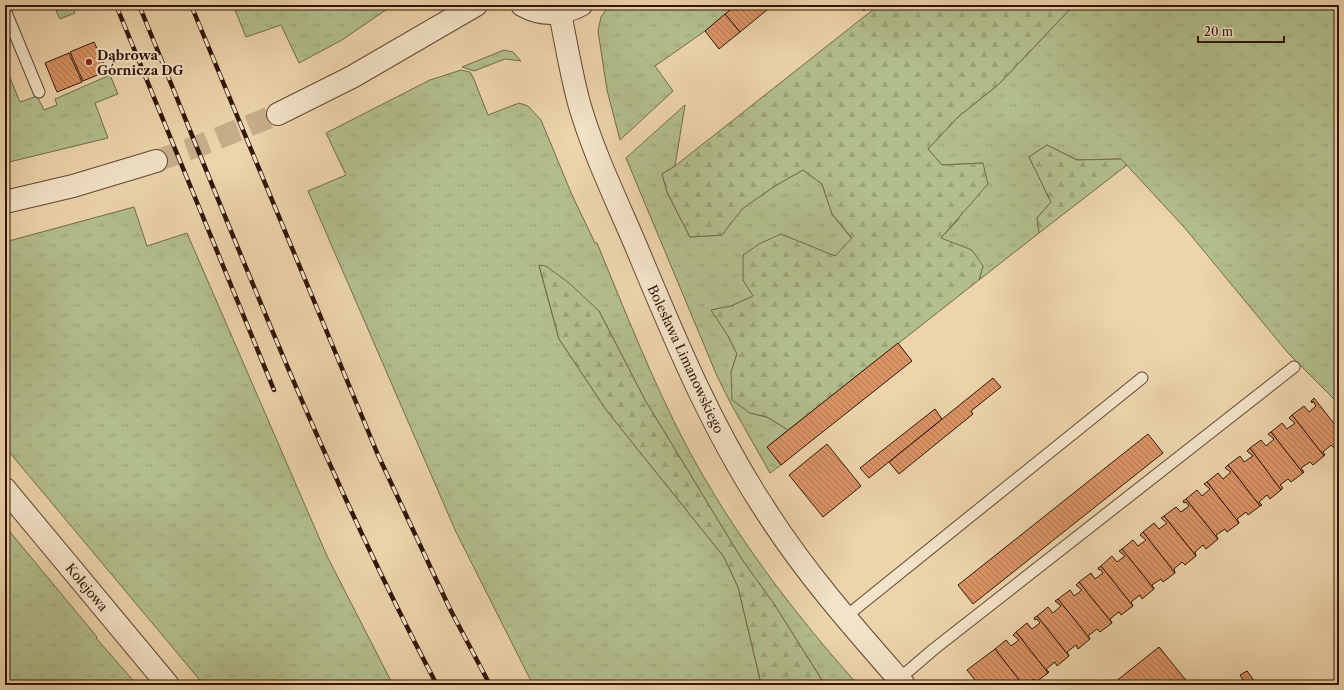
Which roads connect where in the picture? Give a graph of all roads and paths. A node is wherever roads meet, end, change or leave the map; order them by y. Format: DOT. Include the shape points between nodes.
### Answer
graph roads {
  1 [pos="476,5"];
  2 [pos="522,5"];
  3 [pos="581,5"];
  4 [pos="5,10"];
  5 [pos="560,13"];
  6 [pos="40,92"];
  7 [pos="278,114"];
  8 [pos="156,161"];
  9 [pos="5,202"];
  10 [pos="1294,367"];
  11 [pos="1142,378"];
  12 [pos="5,489"];
  13 [pos="844,618"];
  14 [pos="902,682"];
  15 [pos="168,685"];
  1 -- 7 [label="street" via="352,77"];
  2 -- 5 [label="street" via="537,11"];
  3 -- 5 [label="street"];
  4 -- 6 [label="lane"];
  5 -- 13 [label="street, Bolesława Limanowskiego" via="571,68 598,158 692,379 727,447 762,506"];
  8 -- 9 [label="street" via="73,186"];
  10 -- 14 [label="lane" via="941,644"];
  11 -- 13 [label="lane"];
  12 -- 15 [label="street, Kolejowa"];
  13 -- 14 [label="street, Bolesława Limanowskiego"];
}
